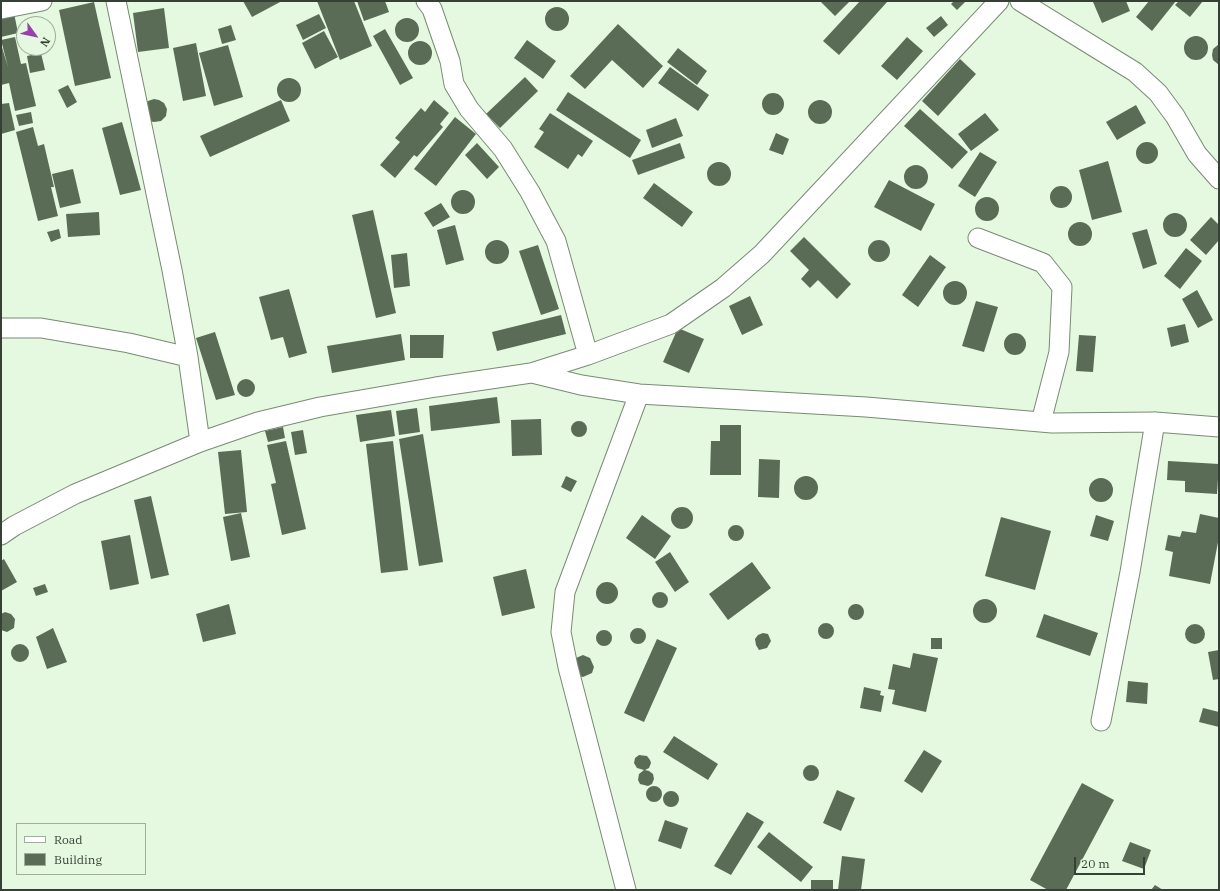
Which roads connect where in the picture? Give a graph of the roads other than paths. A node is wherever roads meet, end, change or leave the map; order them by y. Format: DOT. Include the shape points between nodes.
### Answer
graph roads {
  1 [pos="42,1"];
  2 [pos="116,1"];
  3 [pos="426,1"];
  4 [pos="999,1"];
  5 [pos="1020,1"];
  6 [pos="1,9"];
  7 [pos="1219,179"];
  8 [pos="978,238"];
  9 [pos="1,328"];
  10 [pos="588,355"];
  11 [pos="188,357"];
  12 [pos="531,373"];
  13 [pos="639,394"];
  14 [pos="1042,422"];
  15 [pos="1155,422"];
  16 [pos="1219,427"];
  17 [pos="200,442"];
  18 [pos="1,535"];
  19 [pos="1101,721"];
  20 [pos="626,890"];
  1 -- 6 [label="street"];
  2 -- 11 [label="street"];
  3 -- 10 [label="street" via="432,8 450,62 454,84 469,109 503,149 556,241"];
  4 -- 10 [label="street" via="762,254 723,288 671,324"];
  5 -- 7 [label="street" via="1135,72 1158,93 1197,154"];
  8 -- 14 [label="street" via="1043,263 1062,287 1059,352"];
  9 -- 11 [label="street" via="41,328 129,343"];
  10 -- 12 [label="street"];
  11 -- 17 [label="street"];
  12 -- 13 [label="street" via="582,385"];
  12 -- 17 [label="street" via="320,407 258,422"];
  13 -- 14 [label="street" via="866,407"];
  13 -- 20 [label="street" via="565,592 561,632"];
  14 -- 15 [label="street"];
  15 -- 16 [label="street"];
  15 -- 19 [label="street" via="1130,572"];
  17 -- 18 [label="street" via="75,494"];
}
